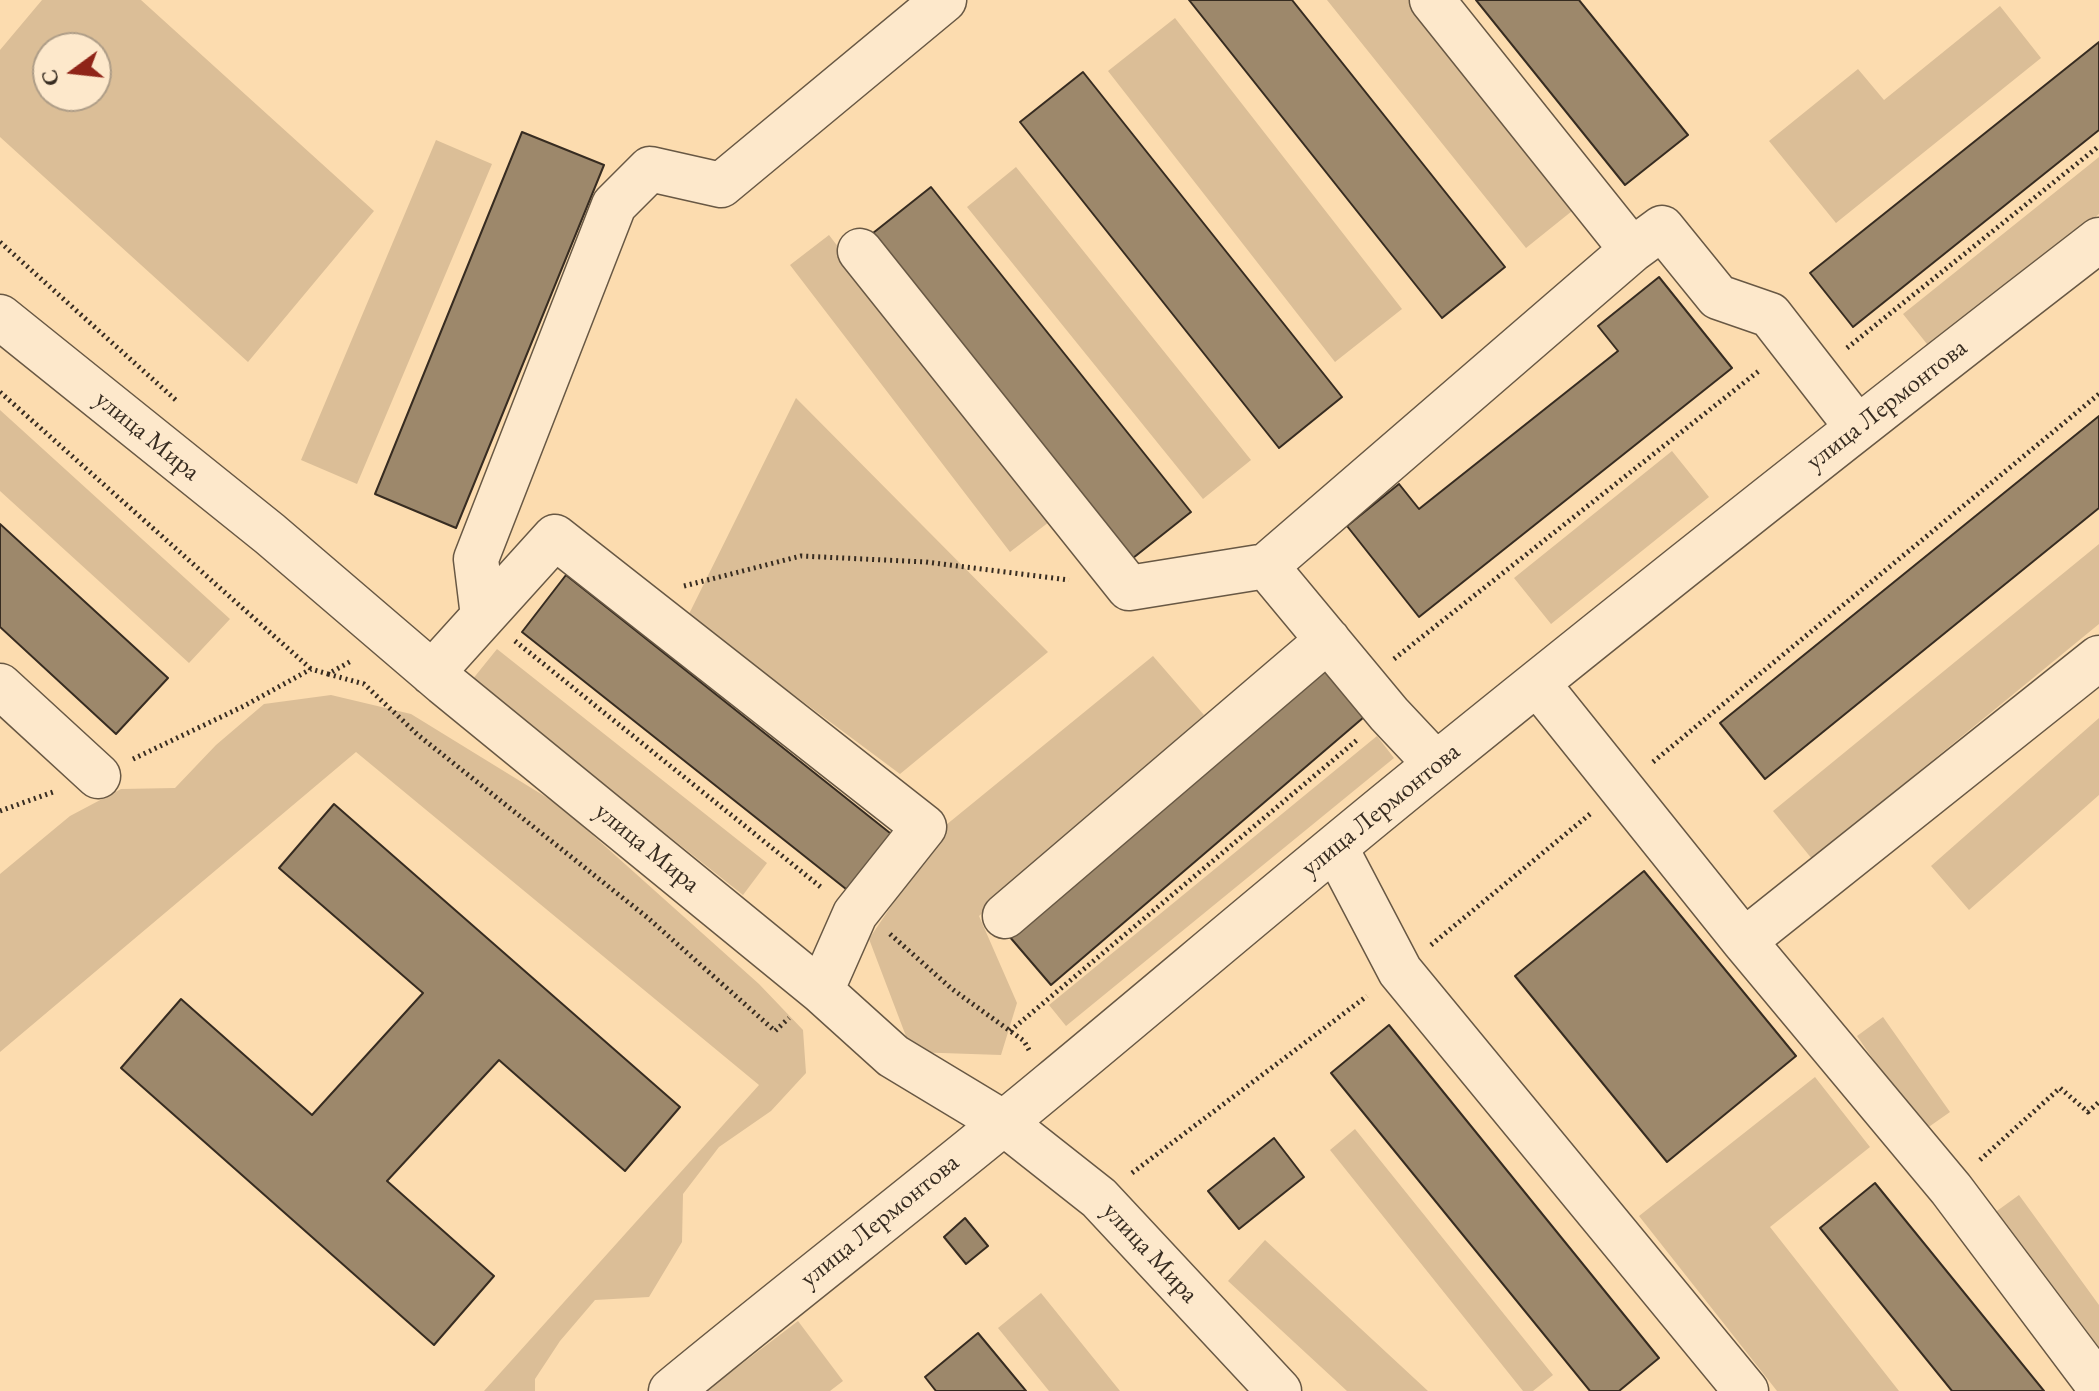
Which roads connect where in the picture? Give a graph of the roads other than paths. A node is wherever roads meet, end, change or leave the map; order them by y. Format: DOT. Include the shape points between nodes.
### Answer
graph roads {
  1 [pos="944,0"];
  2 [pos="1432,0"];
  3 [pos="2099,240"];
  4 [pos="1632,250"];
  5 [pos="860,251"];
  6 [pos="0,317"];
  7 [pos="1857,427"];
  8 [pos="1266,566"];
  9 [pos="483,616"];
  10 [pos="1328,640"];
  11 [pos="2099,658"];
  12 [pos="432,673"];
  13 [pos="1537,683"];
  14 [pos="0,686"];
  15 [pos="1436,764"];
  16 [pos="98,776"];
  17 [pos="1335,847"];
  18 [pos="1005,916"];
  19 [pos="1744,941"];
  20 [pos="821,991"];
  21 [pos="1004,1123"];
  22 [pos="2099,1386"];
  23 [pos="671,1391"];
  24 [pos="1279,1391"];
  25 [pos="1746,1391"];
  1 -- 9 [label="street" via="721,185 650,169 614,205 476,559"];
  2 -- 4 [label="street"];
  3 -- 7 [label="street, улица Лермонтова"];
  4 -- 7 [label="street" via="1662,228 1718,297 1770,315"];
  4 -- 8 [label="street"];
  5 -- 8 [label="street" via="1129,588"];
  6 -- 12 [label="street, улица Мира" via="270,534"];
  7 -- 13 [label="street, улица Лермонтова"];
  8 -- 10 [label="street"];
  9 -- 12 [label="street"];
  9 -- 20 [label="street" via="555,537 924,827 855,914"];
  10 -- 15 [label="street"];
  10 -- 18 [label="street"];
  11 -- 19 [label="street"];
  12 -- 20 [label="street, улица Мира"];
  13 -- 15 [label="street, улица Лермонтова"];
  13 -- 19 [label="street"];
  14 -- 16 [label="street"];
  15 -- 17 [label="street, улица Лермонтова"];
  17 -- 21 [label="street, улица Лермонтова"];
  17 -- 25 [label="street" via="1400,971"];
  19 -- 22 [label="street" via="1951,1189"];
  20 -- 21 [label="street, улица Мира" via="893,1056"];
  21 -- 23 [label="street, улица Лермонтова"];
  21 -- 24 [label="street, улица Мира" via="1099,1198"];
}
